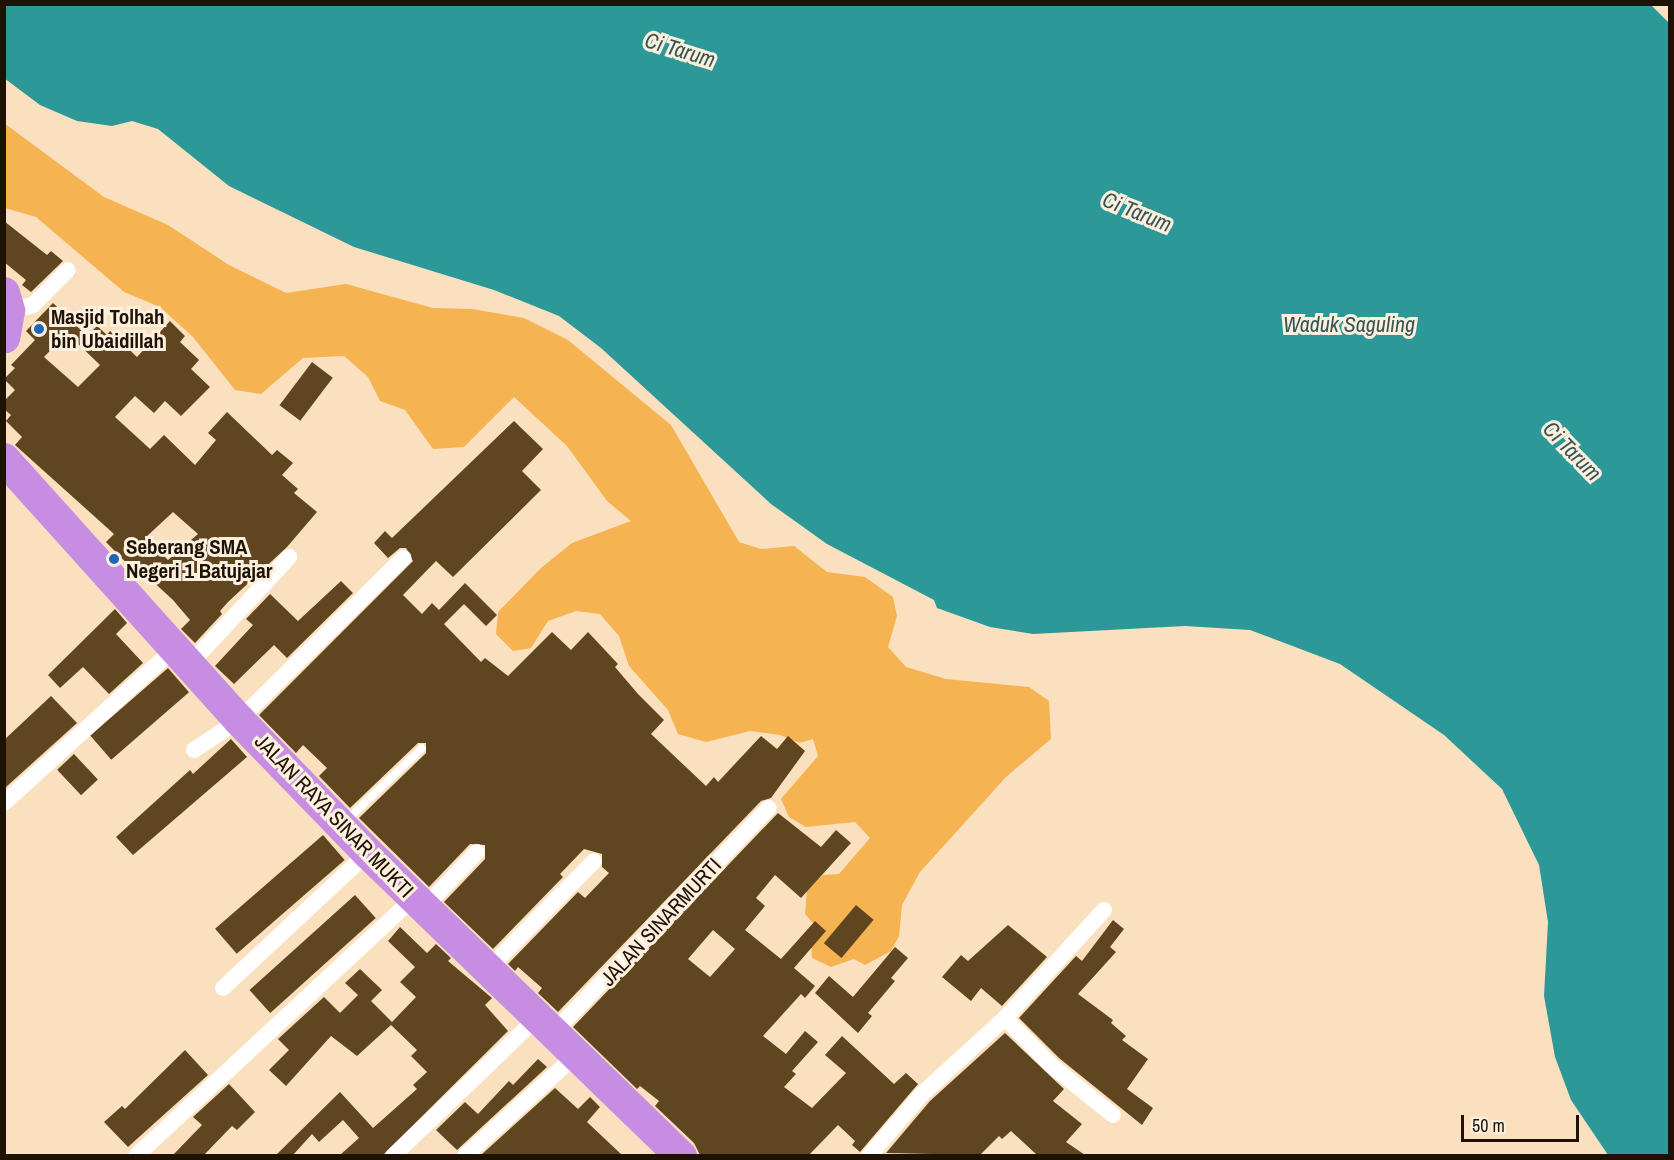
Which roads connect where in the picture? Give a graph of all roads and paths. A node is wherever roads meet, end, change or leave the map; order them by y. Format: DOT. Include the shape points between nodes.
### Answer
graph roads {
  1 [pos="68,270"];
  2 [pos="6,314"];
  3 [pos="6,463"];
  4 [pos="289,557"];
  5 [pos="403,558"];
  6 [pos="183,656"];
  7 [pos="239,720"];
  8 [pos="422,748"];
  9 [pos="194,750"];
  10 [pos="4,803"];
  11 [pos="769,808"];
  12 [pos="342,825"];
  13 [pos="477,852"];
  14 [pos="368,853"];
  15 [pos="594,861"];
  16 [pos="419,903"];
  17 [pos="1104,910"];
  18 [pos="488,969"];
  19 [pos="223,988"];
  20 [pos="1005,1018"];
  21 [pos="544,1026"];
  22 [pos="575,1056"];
  23 [pos="1113,1115"];
  24 [pos="136,1155"];
  25 [pos="393,1155"];
  26 [pos="465,1155"];
  27 [pos="681,1155"];
  28 [pos="869,1155"];
  1 -- 2 [label="street" via="41,300"];
  3 -- 6 [label="highway, JALAN RAYA SINAR MUKTI"];
  4 -- 6 [label="street"];
  5 -- 7 [label="street"];
  6 -- 7 [label="highway, JALAN RAYA SINAR MUKTI"];
  6 -- 10 [label="street"];
  7 -- 9 [label="street"];
  7 -- 12 [label="highway, JALAN RAYA SINAR MUKTI"];
  8 -- 12 [label="lane"];
  11 -- 21 [label="street, JALAN SINARMURTI"];
  12 -- 14 [label="highway, JALAN RAYA SINAR MUKTI"];
  13 -- 16 [label="street"];
  14 -- 16 [label="highway, JALAN RAYA SINAR MUKTI"];
  14 -- 19 [label="street"];
  15 -- 18 [label="street"];
  16 -- 18 [label="highway, JALAN RAYA SINAR MUKTI"];
  16 -- 24 [label="street"];
  17 -- 20 [label="street"];
  18 -- 21 [label="highway, JALAN RAYA SINAR MUKTI"];
  20 -- 23 [label="street" via="1052,1066"];
  20 -- 28 [label="street" via="922,1094"];
  21 -- 22 [label="highway, JALAN RAYA SINAR MUKTI"];
  21 -- 25 [label="street, JALAN SINARMURTI"];
  22 -- 26 [label="street"];
  22 -- 27 [label="highway, JALAN RAYA SINAR MUKTI"];
}
